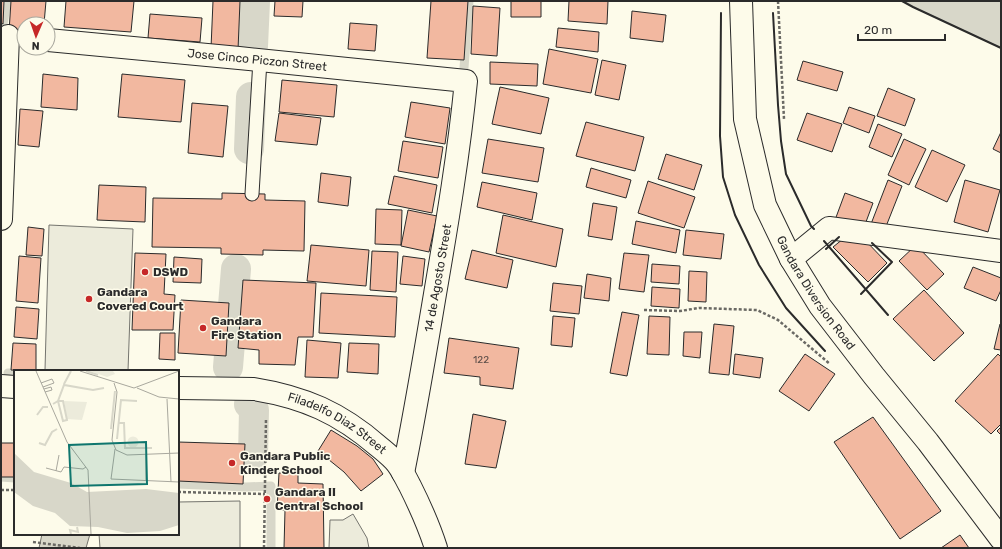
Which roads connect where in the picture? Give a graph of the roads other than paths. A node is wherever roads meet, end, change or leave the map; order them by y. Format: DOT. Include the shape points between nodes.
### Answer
graph roads {
  1 [pos="741,4"];
  2 [pos="11,37"];
  3 [pos="56,41"];
  4 [pos="260,60"];
  5 [pos="466,82"];
  6 [pos="252,194"];
  7 [pos="1,219"];
  8 [pos="1001,251"];
  9 [pos="791,259"];
  10 [pos="1,386"];
  11 [pos="14,386"];
  12 [pos="179,388"];
  13 [pos="403,473"];
  14 [pos="1001,539"];
  15 [pos="436,548"];
  1 -- 9 [label="main road, Gandara Diversion Road" via="745,119 765,205"];
  2 -- 7 [label="main road"];
  3 -- 4 [label="main road, Jose Cinco Piczon Street"];
  4 -- 5 [label="main road, Jose Cinco Piczon Street"];
  4 -- 6 [label="lane"];
  5 -- 13 [label="main road, 14 de Agosto Street" via="446,234"];
  8 -- 9 [label="main road" via="829,228"];
  9 -- 14 [label="main road, Gandara Diversion Road" via="820,306"];
  10 -- 11 [label="main road"];
  12 -- 13 [label="main road, Filadelfo Diaz Street" via="254,390 292,396 339,417 368,437 394,460"];
  13 -- 15 [label="main road, Filadelfo Diaz Street" via="423,512"];
}
